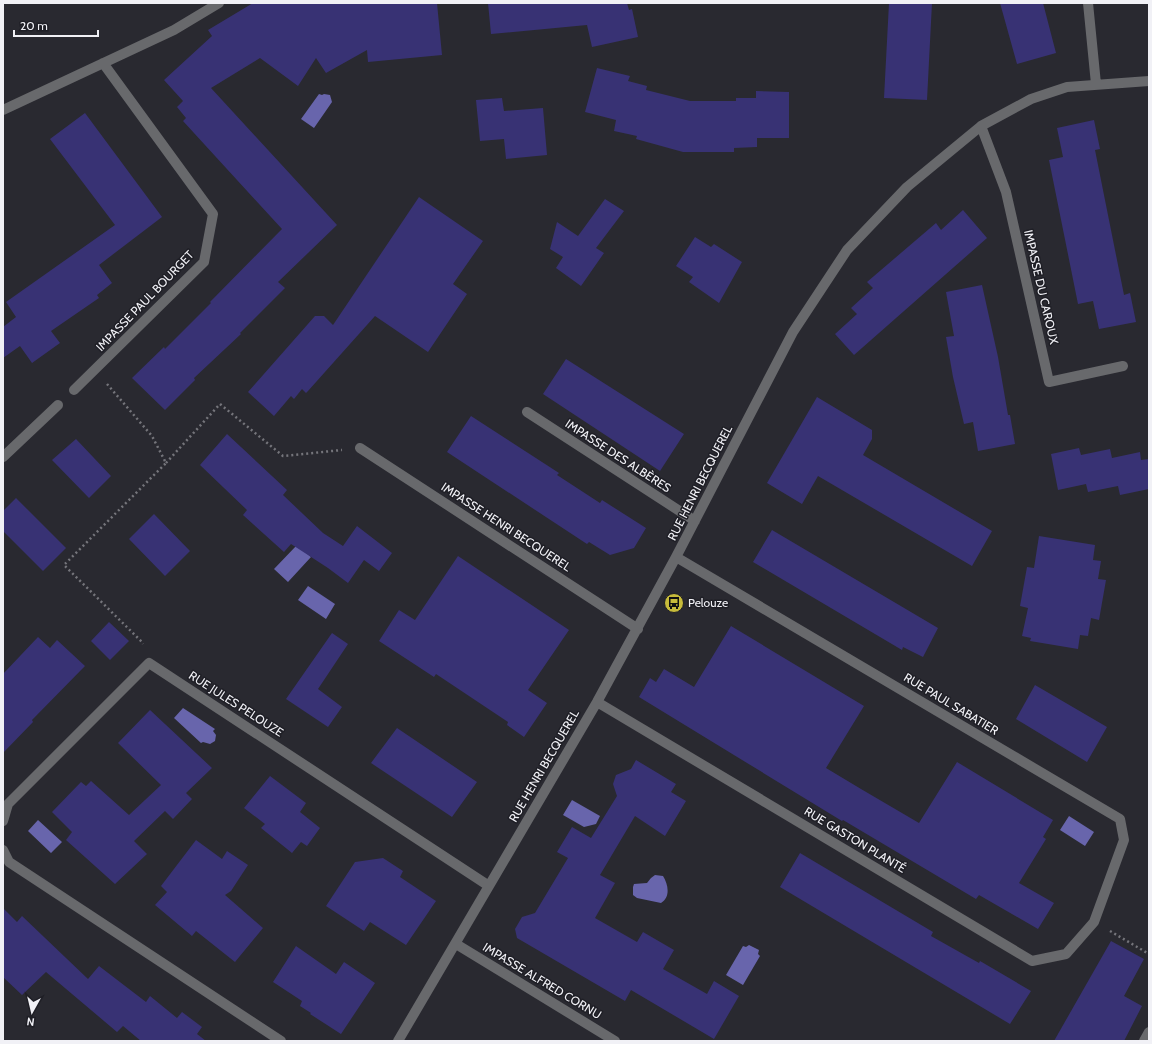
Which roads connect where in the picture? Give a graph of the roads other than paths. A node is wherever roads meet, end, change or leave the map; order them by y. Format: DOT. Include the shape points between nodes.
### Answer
graph roads {
  1 [pos="219,3"];
  2 [pos="1088,3"];
  3 [pos="103,63"];
  4 [pos="1149,81"];
  5 [pos="1096,84"];
  6 [pos="3,110"];
  7 [pos="982,126"];
  8 [pos="1123,366"];
  9 [pos="74,390"];
  10 [pos="58,405"];
  11 [pos="527,412"];
  12 [pos="360,448"];
  13 [pos="3,457"];
  14 [pos="695,521"];
  15 [pos="676,557"];
  16 [pos="638,629"];
  17 [pos="597,702"];
  18 [pos="3,821"];
  19 [pos="3,850"];
  20 [pos="489,886"];
  21 [pos="1094,922"];
  22 [pos="456,944"];
  23 [pos="1149,1032"];
  24 [pos="281,1041"];
  25 [pos="398,1041"];
  26 [pos="615,1041"];
  27 [pos="1144,1041"];
  1 -- 3 [label="street" via="174,30"];
  2 -- 5 [label="street"];
  3 -- 6 [label="street"];
  3 -- 9 [label="street, IMPASSE PAUL BOURGET" via="213,214 204,262"];
  4 -- 5 [label="street, RUE HENRI BECQUEREL"];
  5 -- 7 [label="street, RUE HENRI BECQUEREL" via="1067,87 1031,99"];
  7 -- 8 [label="street, IMPASSE DU CAROUX" via="1006,192 1050,382"];
  7 -- 14 [label="street, RUE HENRI BECQUEREL" via="907,187 847,250 793,332"];
  10 -- 13 [label="street"];
  11 -- 14 [label="street, IMPASSE DES ALBÈRES"];
  12 -- 16 [label="street, IMPASSE HENRI BECQUEREL"];
  14 -- 15 [label="street, RUE HENRI BECQUEREL"];
  15 -- 16 [label="street, RUE HENRI BECQUEREL"];
  15 -- 21 [label="street, RUE PAUL SABATIER" via="1120,819 1124,840"];
  16 -- 17 [label="street, RUE HENRI BECQUEREL"];
  17 -- 20 [label="street, RUE HENRI BECQUEREL"];
  17 -- 21 [label="street, RUE GASTON PLANTÉ" via="1032,961 1066,954"];
  18 -- 20 [label="street, RUE JULES PELOUZE" via="8,804 149,663"];
  19 -- 24 [label="street" via="9,862"];
  20 -- 22 [label="street, RUE HENRI BECQUEREL"];
  22 -- 25 [label="street, RUE HENRI BECQUEREL"];
  22 -- 26 [label="street, IMPASSE ALFRED CORNU"];
  23 -- 27 [label="street"];
}
